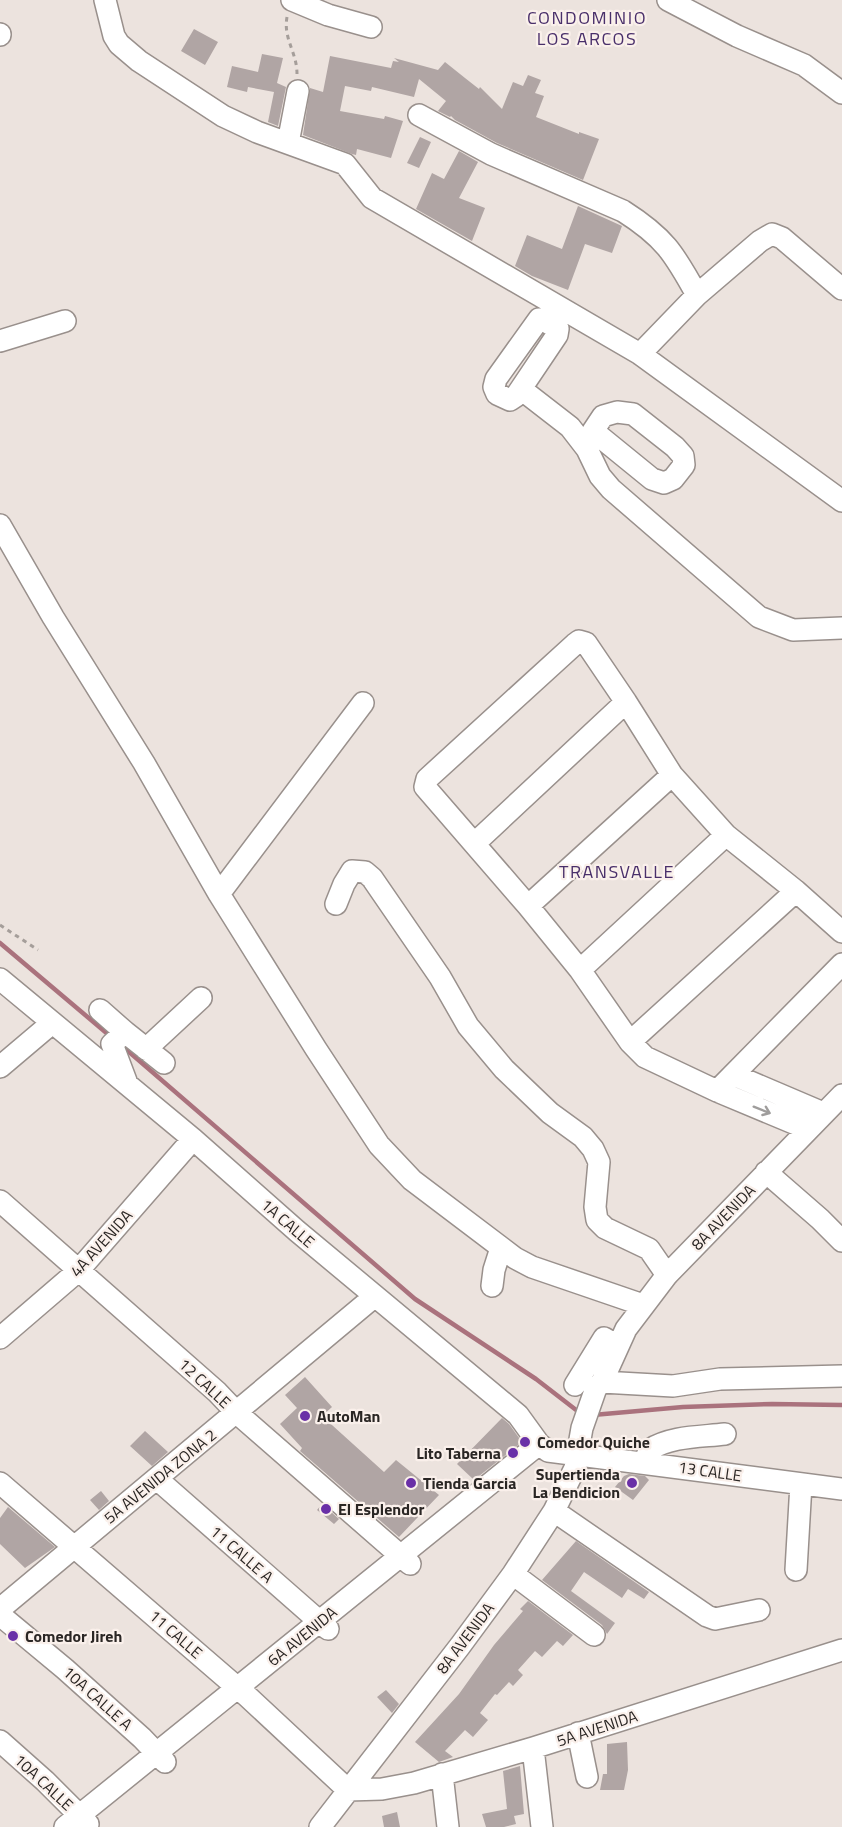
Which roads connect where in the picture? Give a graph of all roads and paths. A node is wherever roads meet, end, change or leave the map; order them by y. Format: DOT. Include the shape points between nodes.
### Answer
graph roads {
  1 [pos="105,0"];
  2 [pos="668,0"];
  3 [pos="290,4"];
  4 [pos="371,27"];
  5 [pos="298,91"];
  6 [pos="842,93"];
  7 [pos="418,115"];
  8 [pos="288,143"];
  9 [pos="842,289"];
  10 [pos="697,295"];
  11 [pos="64,321"];
  12 [pos="0,341"];
  13 [pos="640,354"];
  14 [pos="521,389"];
  15 [pos="842,501"];
  16 [pos="0,525"];
  17 [pos="842,628"];
  18 [pos="626,702"];
  19 [pos="363,704"];
  20 [pos="672,775"];
  21 [pos="726,835"];
  22 [pos="475,843"];
  23 [pos="796,891"];
  24 [pos="219,894"];
  25 [pos="336,904"];
  26 [pos="528,906"];
  27 [pos="0,925"];
  28 [pos="842,932"];
  29 [pos="38,950"];
  30 [pos="842,964"];
  31 [pos="580,970"];
  32 [pos="0,979"];
  33 [pos="201,998"];
  34 [pos="100,1010"];
  35 [pos="52,1023"];
  36 [pos="119,1037"];
  37 [pos="630,1042"];
  38 [pos="146,1048"];
  39 [pos="164,1063"];
  40 [pos="0,1067"];
  41 [pos="734,1075"];
  42 [pos="127,1084"];
  43 [pos="717,1091"];
  44 [pos="842,1095"];
  45 [pos="823,1113"];
  46 [pos="808,1129"];
  47 [pos="193,1139"];
  48 [pos="766,1172"];
  49 [pos="0,1201"];
  50 [pos="842,1242"];
  51 [pos="501,1248"];
  52 [pos="78,1271"];
  53 [pos="667,1275"];
  54 [pos="492,1286"];
  55 [pos="375,1296"];
  56 [pos="643,1305"];
  57 [pos="0,1338"];
  58 [pos="842,1376"];
  59 [pos="593,1387"];
  60 [pos="237,1413"];
  61 [pos="725,1434"];
  62 [pos="583,1436"];
  63 [pos="544,1447"];
  64 [pos="645,1462"];
  65 [pos="157,1479"];
  66 [pos="0,1483"];
  67 [pos="801,1484"];
  68 [pos="842,1489"];
  69 [pos="554,1510"];
  70 [pos="74,1546"];
  71 [pos="406,1560"];
  72 [pos="796,1570"];
  73 [pos="513,1574"];
  74 [pos="0,1609"];
  75 [pos="759,1611"];
  76 [pos="0,1615"];
  77 [pos="324,1625"];
  78 [pos="594,1635"];
  79 [pos="842,1650"];
  80 [pos="242,1692"];
  81 [pos="578,1733"];
  82 [pos="0,1741"];
  83 [pos="532,1748"];
  84 [pos="161,1757"];
  85 [pos="442,1774"];
  86 [pos="587,1777"];
  87 [pos="348,1790"];
  88 [pos="79,1823"];
  89 [pos="320,1827"];
  90 [pos="448,1827"];
  91 [pos="542,1827"];
  1 -- 8 [label="street" via="114,36 140,61 223,116"];
  2 -- 6 [label="street" via="804,65"];
  3 -- 4 [label="street"];
  3 -- 5 [label="path" via="285,29 296,57"];
  5 -- 8 [label="street"];
  7 -- 10 [label="street" via="491,154 623,211 667,246"];
  8 -- 13 [label="street" via="345,165 372,198"];
  9 -- 10 [label="street" via="782,238 772,234"];
  10 -- 13 [label="street"];
  11 -- 12 [label="street"];
  13 -- 15 [label="street"];
  14 -- 17 [label="street" via="590,440 600,476 611,489 759,617 793,630"];
  16 -- 24 [label="street"];
  18 -- 20 [label="street"];
  18 -- 22 [label="street"];
  18 -- 22 [label="street" via="586,643 579,641 427,779 425,787"];
  19 -- 24 [label="street"];
  20 -- 21 [label="street"];
  20 -- 26 [label="street"];
  21 -- 23 [label="street"];
  21 -- 31 [label="street"];
  22 -- 26 [label="street"];
  23 -- 28 [label="street"];
  23 -- 37 [label="street"];
  24 -- 51 [label="street" via="379,1145 412,1180"];
  25 -- 53 [label="street" via="352,871 365,872 372,878 468,1026 504,1070 593,1149 600,1162 597,1220 605,1228 649,1249"];
  26 -- 31 [label="street"];
  27 -- 29 [label="path"];
  30 -- 41 [label="street"];
  31 -- 37 [label="street"];
  32 -- 35 [label="street, 1A CALLE"];
  33 -- 38 [label="street"];
  34 -- 36 [label="street"];
  35 -- 40 [label="street"];
  35 -- 42 [label="street, 1A CALLE"];
  36 -- 38 [label="street"];
  36 -- 42 [label="street"];
  37 -- 43 [label="street" via="645,1057"];
  38 -- 39 [label="street"];
  41 -- 43 [label="street"];
  41 -- 45 [label="street"];
  42 -- 47 [label="street, 1A CALLE"];
  43 -- 46 [label="street, one-way"];
  44 -- 45 [label="street, 8A AVENIDA"];
  45 -- 46 [label="street, 8A AVENIDA"];
  46 -- 48 [label="street, 8A AVENIDA"];
  47 -- 52 [label="street, 4A AVENIDA"];
  47 -- 55 [label="street, 1A CALLE"];
  48 -- 50 [label="street"];
  48 -- 53 [label="street, 8A AVENIDA"];
  49 -- 52 [label="street, 12 CALLE"];
  51 -- 54 [label="street"];
  51 -- 56 [label="street" via="532,1267"];
  52 -- 57 [label="street, 4A AVENIDA"];
  52 -- 60 [label="street, 12 CALLE"];
  53 -- 56 [label="street, 8A AVENIDA"];
  55 -- 60 [label="street, 5A AVENIDA ZONA 2"];
  55 -- 63 [label="street, 1A CALLE" via="518,1415"];
  56 -- 59 [label="street, 8A AVENIDA"];
  58 -- 59 [label="street"];
  59 -- 62 [label="street, 8A AVENIDA"];
  60 -- 65 [label="street, 5A AVENIDA ZONA 2"];
  60 -- 71 [label="street, 12 CALLE"];
  61 -- 64 [label="street" via="658,1444 649,1450"];
  62 -- 63 [label="street"];
  62 -- 64 [label="street, 13 CALLE"];
  62 -- 69 [label="street, 8A AVENIDA" via="574,1468"];
  63 -- 71 [label="street, 6A AVENIDA"];
  64 -- 67 [label="street, 13 CALLE"];
  65 -- 70 [label="street, 5A AVENIDA ZONA 2"];
  65 -- 77 [label="street, 11 CALLE A"];
  66 -- 70 [label="street, 11 CALLE"];
  67 -- 68 [label="street, 13 CALLE"];
  67 -- 72 [label="street"];
  69 -- 73 [label="street, 8A AVENIDA"];
  69 -- 75 [label="street" via="707,1616 715,1619"];
  70 -- 74 [label="street, 5A AVENIDA ZONA 2"];
  70 -- 80 [label="street, 11 CALLE"];
  71 -- 77 [label="street, 6A AVENIDA"];
  73 -- 78 [label="street"];
  73 -- 87 [label="street, 8A AVENIDA"];
  76 -- 84 [label="street, 10A CALLE A" via="66,1669"];
  77 -- 80 [label="street, 6A AVENIDA"];
  79 -- 81 [label="street, 5A AVENIDA"];
  80 -- 84 [label="street, 6A AVENIDA"];
  80 -- 87 [label="street, 11 CALLE"];
  81 -- 83 [label="street, 5A AVENIDA"];
  81 -- 86 [label="street"];
  82 -- 88 [label="street, 10A CALLE"];
  83 -- 85 [label="street, 5A AVENIDA"];
  83 -- 91 [label="street"];
  84 -- 88 [label="street, 6A AVENIDA"];
  85 -- 87 [label="street, 5A AVENIDA" via="382,1789"];
  85 -- 90 [label="street"];
  87 -- 89 [label="street, 8A AVENIDA"];
}
